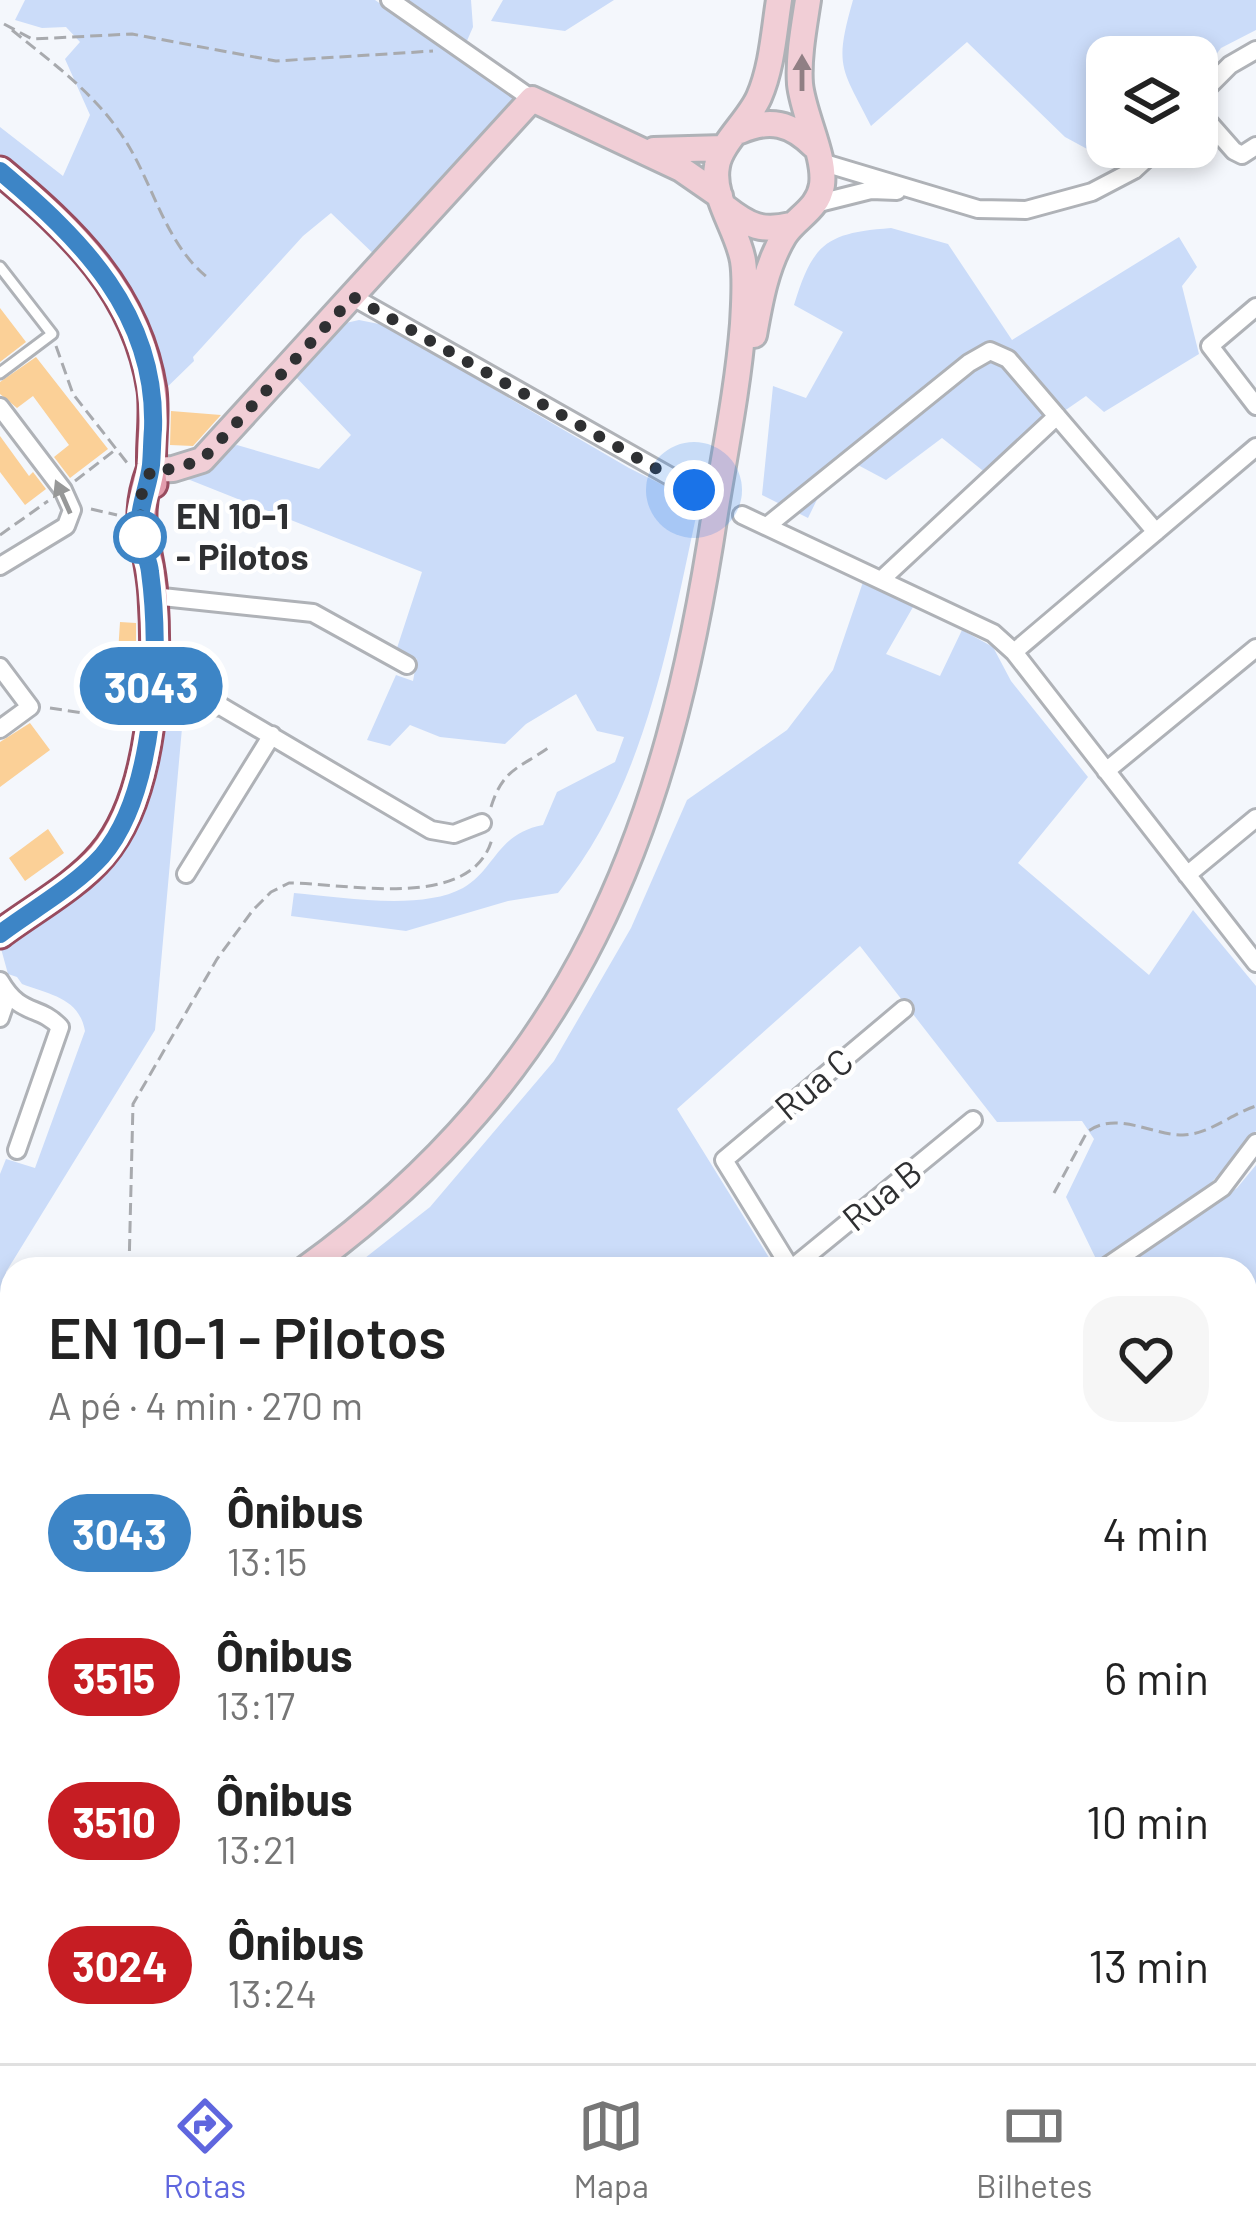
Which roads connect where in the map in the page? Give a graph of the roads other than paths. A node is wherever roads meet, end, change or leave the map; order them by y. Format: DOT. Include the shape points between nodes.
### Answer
graph roads {
  1 [pos="390,0"];
  2 [pos="779,0"];
  3 [pos="808,0"];
  4 [pos="1256,50"];
  5 [pos="1218,77"];
  6 [pos="532,99"];
  7 [pos="1218,133"];
  8 [pos="732,140"];
  9 [pos="1256,146"];
  10 [pos="638,148"];
  11 [pos="817,154"];
  12 [pos="1136,168"];
  13 [pos="0,171"];
  14 [pos="932,196"];
  15 [pos="723,202"];
  16 [pos="815,204"];
  17 [pos="791,225"];
  18 [pos="0,267"];
  19 [pos="353,297"];
  20 [pos="1256,307"];
  21 [pos="0,373"];
  22 [pos="1256,406"];
  23 [pos="0,407"];
  24 [pos="1057,416"];
  25 [pos="1256,447"];
  26 [pos="143,471"];
  27 [pos="694,490"];
  28 [pos="742,515"];
  29 [pos="766,526"];
  30 [pos="1156,532"];
  31 [pos="4,556"];
  32 [pos="881,580"];
  33 [pos="153,596"];
  34 [pos="1256,648"];
  35 [pos="1014,652"];
  36 [pos="407,665"];
  37 [pos="0,667"];
  38 [pos="149,709"];
  39 [pos="0,729"];
  40 [pos="272,735"];
  41 [pos="1106,771"];
  42 [pos="1256,818"];
  43 [pos="482,823"];
  44 [pos="186,874"];
  45 [pos="1187,875"];
  46 [pos="0,934"];
  47 [pos="1256,962"];
  48 [pos="4,988"];
  49 [pos="904,1009"];
  50 [pos="0,1018"];
  51 [pos="973,1120"];
  52 [pos="1256,1143"];
  53 [pos="17,1150"];
  54 [pos="724,1160"];
  55 [pos="320,1257"];
  56 [pos="339,1257"];
  57 [pos="784,1257"];
  58 [pos="806,1257"];
  59 [pos="1121,1257"];
  1 -- 6 [label="street"];
  2 -- 8 [label="main road" via="759,97"];
  11 -- 3 [label="main road, one-way" via="800,82"];
  4 -- 5 [label="street"];
  6 -- 10 [label="main road"];
  6 -- 19 [label="main road"];
  7 -- 9 [label="street" via="1242,155"];
  8 -- 10 [label="main road" via="689,151"];
  8 -- 11 [label="main road" via="755,124 784,124"];
  8 -- 15 [label="main road" via="716,165"];
  10 -- 15 [label="main road"];
  11 -- 14 [label="street"];
  11 -- 16 [label="main road" via="822,186"];
  12 -- 14 [label="street" via="1092,192 1026,210 978,209"];
  13 -- 26 [label="main road" via="86,248 131,324 152,392"];
  14 -- 16 [label="street" via="871,190"];
  15 -- 17 [label="main road" via="750,226"];
  15 -- 55 [label="main road" via="743,262 731,409 682,697 625,875 562,996 483,1106 391,1202"];
  16 -- 17 [label="main road"];
  17 -- 56 [label="main road" via="760,297 706,638 639,870 568,1009 519,1078 427,1183"];
  18 -- 21 [label="lane" via="52,334"];
  19 -- 26 [label="main road" via="202,460"];
  19 -- 27 [label="street"];
  20 -- 22 [label="street" via="1210,346"];
  31 -- 23 [label="street, one-way" via="66,526 72,510"];
  24 -- 29 [label="street" via="1008,358 982,354"];
  24 -- 30 [label="street"];
  24 -- 32 [label="street"];
  25 -- 30 [label="street"];
  26 -- 33 [label="main road" via="154,497"];
  28 -- 29 [label="street"];
  29 -- 32 [label="street"];
  30 -- 35 [label="street"];
  32 -- 35 [label="street" via="993,633"];
  33 -- 36 [label="street" via="313,613"];
  33 -- 38 [label="main road"];
  34 -- 41 [label="street"];
  35 -- 41 [label="street"];
  37 -- 39 [label="street" via="30,707"];
  38 -- 40 [label="street" via="222,706"];
  38 -- 46 [label="main road" via="130,807 110,845"];
  40 -- 43 [label="street" via="430,830 454,834"];
  40 -- 44 [label="street"];
  41 -- 45 [label="street"];
  42 -- 45 [label="street"];
  45 -- 47 [label="street"];
  48 -- 50 [label="street"];
  48 -- 53 [label="street" via="16,1005 60,1027"];
  49 -- 54 [label="street, Rua C"];
  51 -- 58 [label="street, Rua B"];
  52 -- 59 [label="street" via="1222,1188"];
  54 -- 57 [label="street, Rua B"];
}
